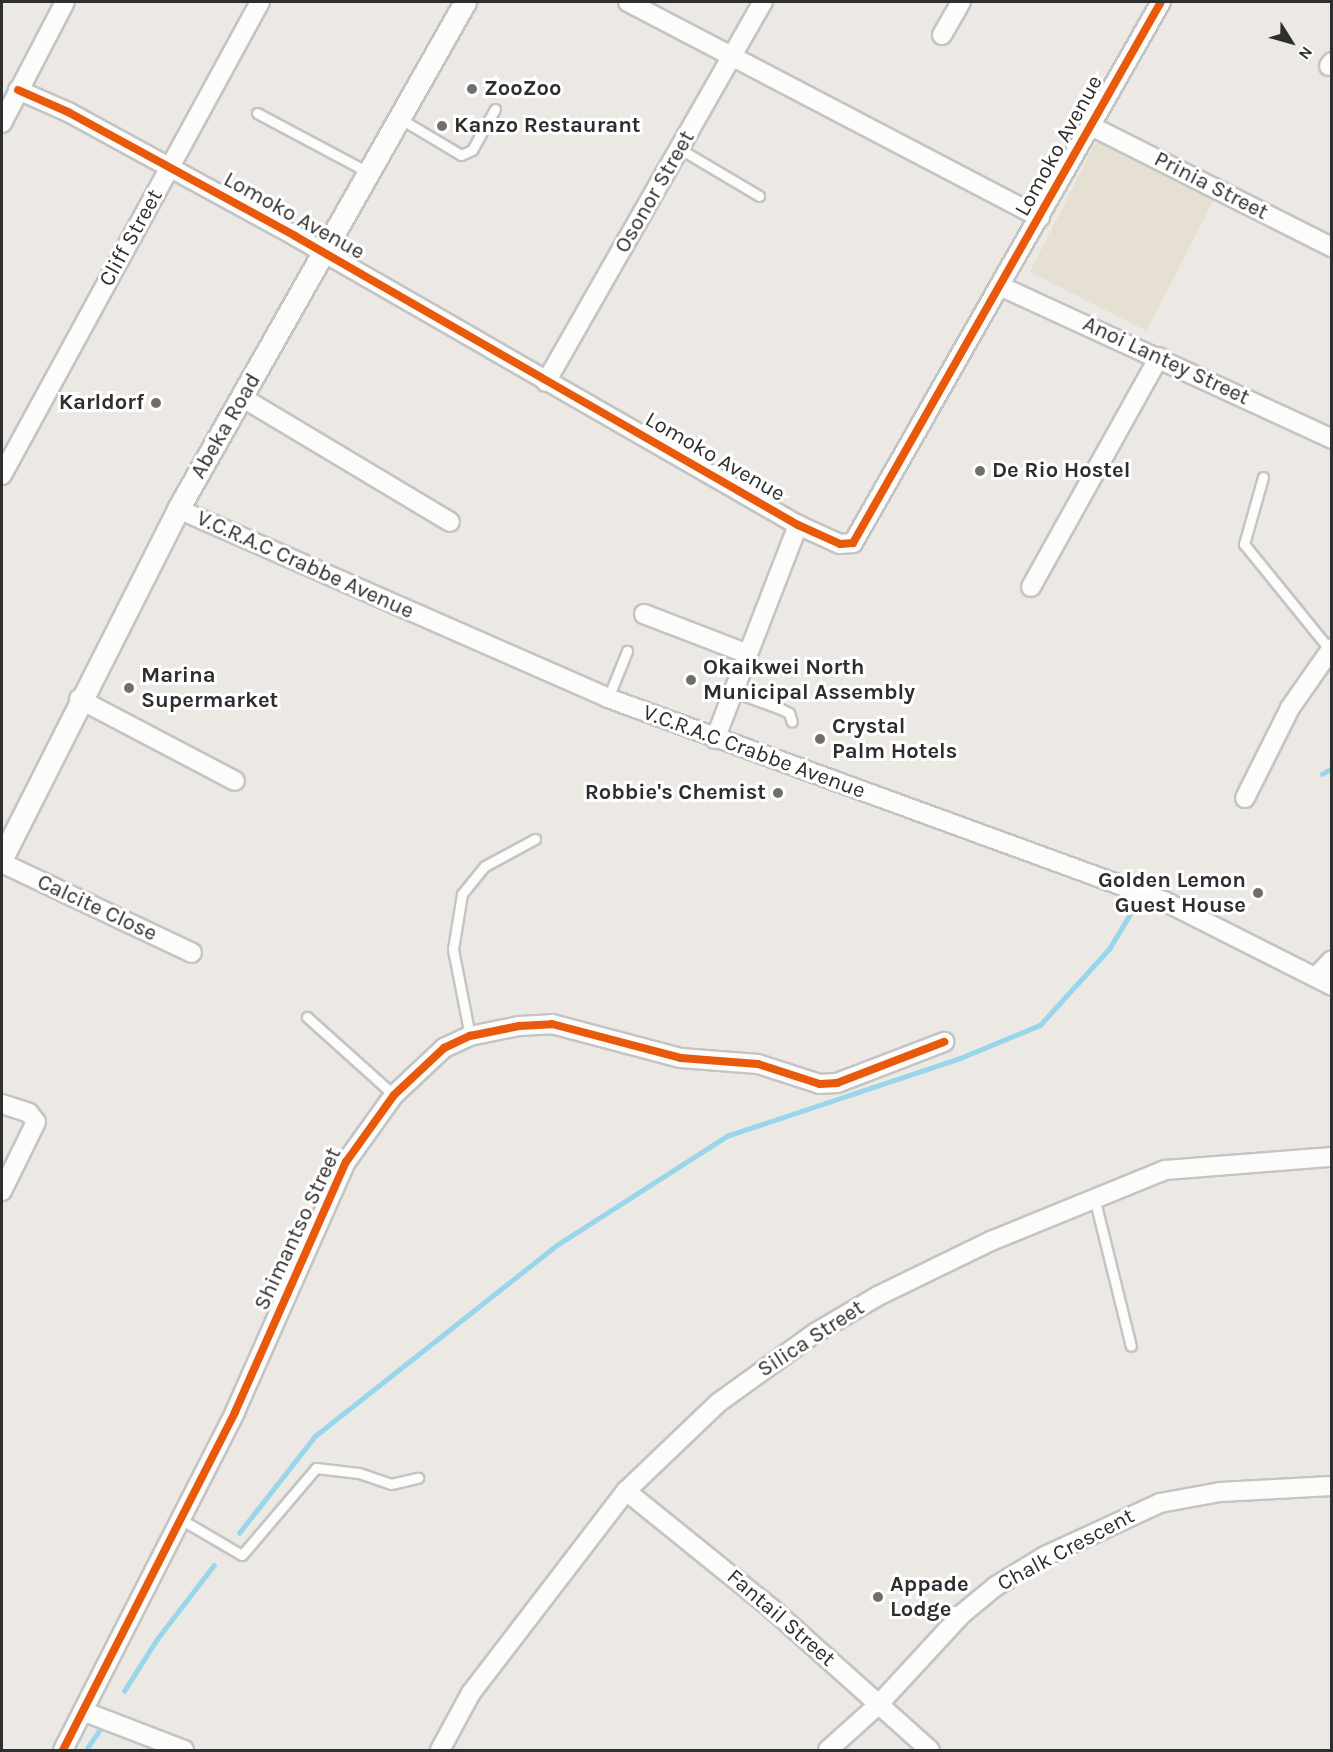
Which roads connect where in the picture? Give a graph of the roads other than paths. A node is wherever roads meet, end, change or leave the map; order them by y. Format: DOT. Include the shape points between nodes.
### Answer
graph roads {
  1 [pos="66,2"];
  2 [pos="260,2"];
  3 [pos="465,2"];
  4 [pos="628,2"];
  5 [pos="763,2"];
  6 [pos="961,2"];
  7 [pos="1161,2"];
  8 [pos="942,35"];
  9 [pos="732,57"];
  10 [pos="18,90"];
  11 [pos="495,109"];
  12 [pos="257,113"];
  13 [pos="399,118"];
  14 [pos="2,123"];
  15 [pos="1091,126"];
  16 [pos="680,149"];
  17 [pos="170,167"];
  18 [pos="368,172"];
  19 [pos="759,196"];
  20 [pos="1040,218"];
  21 [pos="1332,247"];
  22 [pos="322,252"];
  23 [pos="1000,286"];
  24 [pos="1159,357"];
  25 [pos="546,382"];
  26 [pos="243,398"];
  27 [pos="1332,439"];
  28 [pos="2,475"];
  29 [pos="1263,477"];
  30 [pos="178,509"];
  31 [pos="450,522"];
  32 [pos="798,525"];
  33 [pos="1031,587"];
  34 [pos="644,614"];
  35 [pos="1331,649"];
  36 [pos="627,651"];
  37 [pos="748,654"];
  38 [pos="734,692"];
  39 [pos="608,698"];
  40 [pos="79,699"];
  41 [pos="792,722"];
  42 [pos="715,739"];
  43 [pos="235,781"];
  44 [pos="1245,798"];
  45 [pos="535,839"];
  46 [pos="2,858"];
  47 [pos="2,864"];
  48 [pos="192,953"];
  49 [pos="1332,960"];
  50 [pos="1316,977"];
  51 [pos="1332,986"];
  52 [pos="307,1017"];
  53 [pos="470,1036"];
  54 [pos="944,1042"];
  55 [pos="394,1095"];
  56 [pos="2,1104"];
  57 [pos="1332,1157"];
  58 [pos="2,1191"];
  59 [pos="1095,1201"];
  60 [pos="1131,1346"];
  61 [pos="418,1478"];
  62 [pos="1332,1486"];
  63 [pos="626,1491"];
  64 [pos="182,1520"];
  65 [pos="879,1704"];
  66 [pos="99,1719"];
  67 [pos="63,1750"];
  68 [pos="184,1750"];
  69 [pos="440,1750"];
  70 [pos="828,1750"];
  71 [pos="930,1750"];
  1 -- 10 [label="street"];
  2 -- 17 [label="street, Cliff Street"];
  3 -- 13 [label="street, Abeka Road"];
  4 -- 9 [label="street"];
  5 -- 9 [label="street, Osonor Street"];
  6 -- 8 [label="street"];
  7 -- 15 [label="street, Lomoko Avenue"];
  9 -- 16 [label="street, Osonor Street"];
  9 -- 20 [label="street"];
  10 -- 14 [label="street"];
  10 -- 17 [label="street, Lomoko Avenue"];
  11 -- 13 [label="lane" via="466,155 449,150"];
  12 -- 18 [label="lane"];
  13 -- 18 [label="street, Abeka Road"];
  15 -- 20 [label="street, Lomoko Avenue"];
  15 -- 21 [label="street, Prinia Street"];
  16 -- 19 [label="lane"];
  16 -- 25 [label="street, Osonor Street"];
  17 -- 22 [label="street, Lomoko Avenue"];
  17 -- 28 [label="street, Cliff Street"];
  18 -- 22 [label="street, Abeka Road"];
  20 -- 23 [label="street, Lomoko Avenue"];
  22 -- 25 [label="street, Lomoko Avenue"];
  22 -- 26 [label="street, Abeka Road"];
  23 -- 24 [label="street, Anoi Lantey Street"];
  23 -- 32 [label="street, Lomoko Avenue" via="859,536 853,543 840,544"];
  24 -- 27 [label="street, Anoi Lantey Street"];
  24 -- 33 [label="street"];
  25 -- 32 [label="street, Lomoko Avenue"];
  26 -- 30 [label="street, Abeka Road"];
  26 -- 31 [label="street"];
  29 -- 35 [label="lane" via="1244,544"];
  30 -- 39 [label="street, V.C.R.A.C Crabbe Avenue"];
  30 -- 40 [label="street, Abeka Road"];
  32 -- 37 [label="street"];
  34 -- 37 [label="street"];
  35 -- 44 [label="street" via="1290,708"];
  36 -- 39 [label="lane"];
  37 -- 38 [label="street"];
  38 -- 41 [label="lane" via="789,713"];
  38 -- 42 [label="street"];
  39 -- 42 [label="street, V.C.R.A.C Crabbe Avenue"];
  40 -- 43 [label="street"];
  40 -- 46 [label="street, Abeka Road"];
  42 -- 50 [label="street, V.C.R.A.C Crabbe Avenue" via="1164,901"];
  45 -- 53 [label="lane" via="485,866 462,894 453,949"];
  47 -- 48 [label="street, Calcite Close"];
  49 -- 50 [label="street"];
  50 -- 51 [label="street, V.C.R.A.C Crabbe Avenue"];
  52 -- 55 [label="lane"];
  53 -- 54 [label="street, Shimantso Street" via="552,1024 681,1058 758,1064 820,1084 837,1083"];
  53 -- 55 [label="street, Shimantso Street" via="444,1048"];
  55 -- 64 [label="street, Shimantso Street" via="346,1162 235,1412"];
  56 -- 58 [label="street" via="29,1113 36,1122"];
  57 -- 59 [label="street, Silica Street" via="1165,1170"];
  59 -- 60 [label="lane"];
  59 -- 63 [label="street, Silica Street" via="991,1241 878,1296 815,1334 718,1403"];
  61 -- 64 [label="lane" via="391,1484 359,1473 316,1468 242,1555"];
  62 -- 65 [label="street, Chalk Crescent" via="1220,1492 1160,1503 1106,1525 996,1586 929,1646"];
  63 -- 65 [label="street, Fantail Street" via="763,1601"];
  63 -- 69 [label="street, Silica Street" via="471,1693"];
  64 -- 66 [label="street, Shimantso Street"];
  65 -- 70 [label="street, Chalk Crescent"];
  65 -- 71 [label="street, Fantail Street"];
  66 -- 67 [label="street, Shimantso Street"];
  66 -- 68 [label="street"];
}
